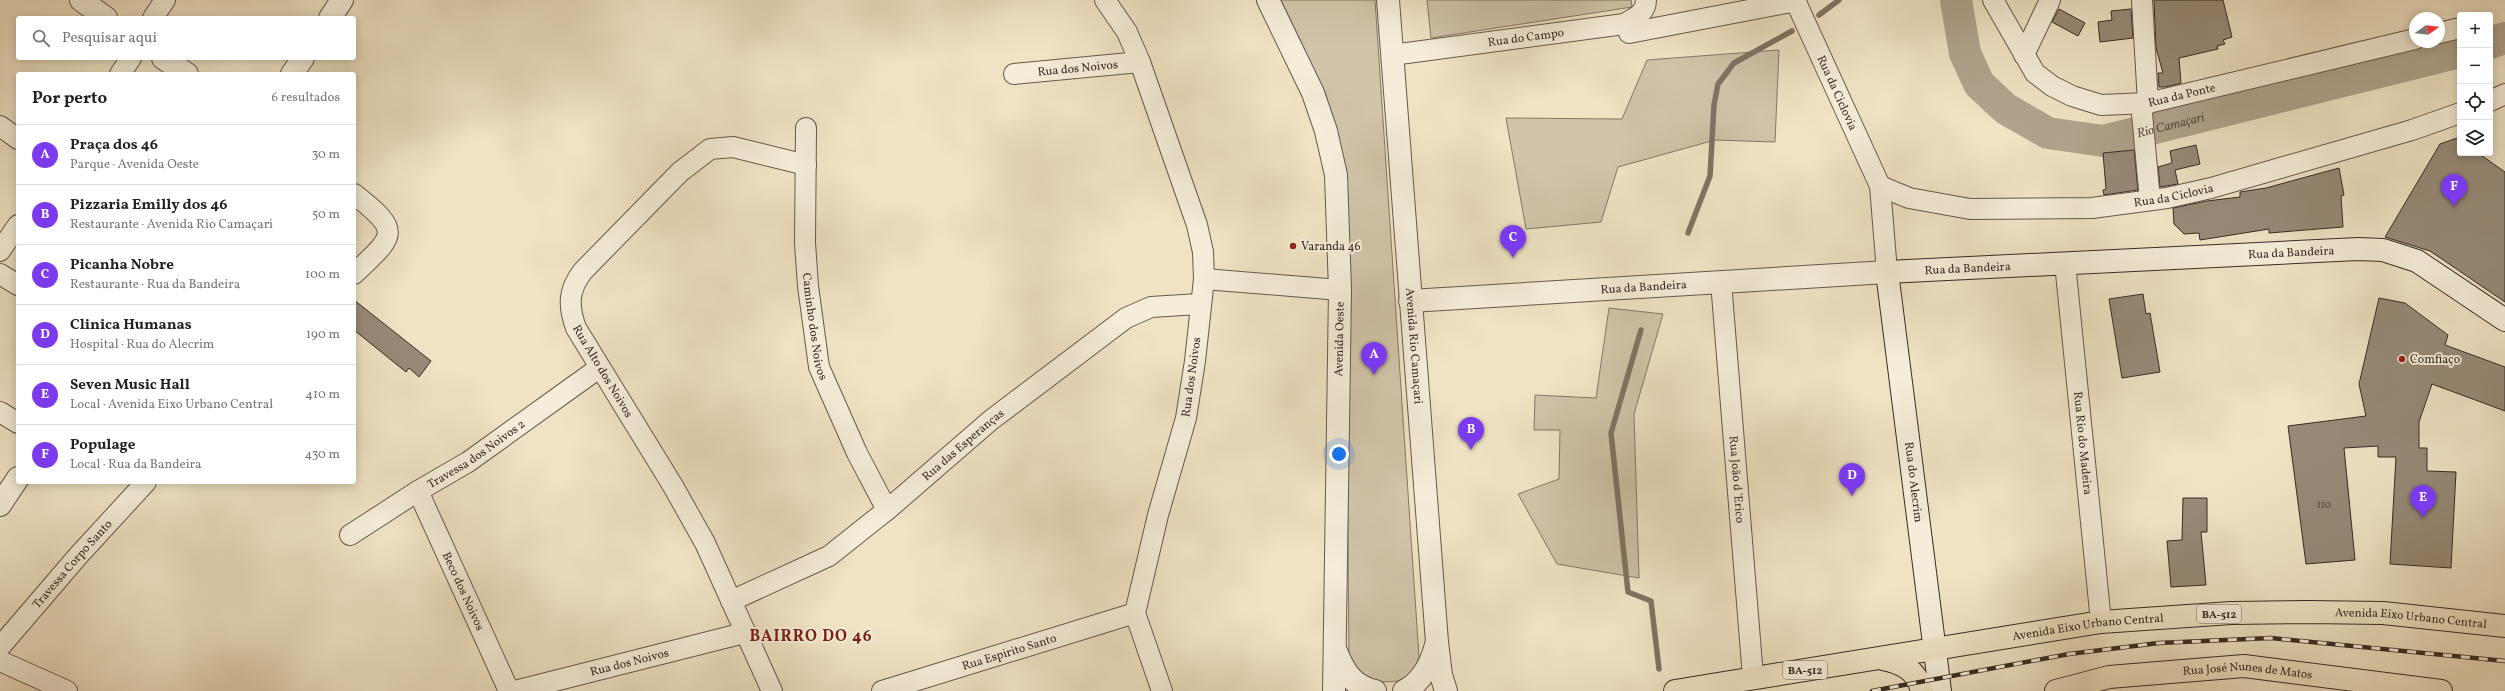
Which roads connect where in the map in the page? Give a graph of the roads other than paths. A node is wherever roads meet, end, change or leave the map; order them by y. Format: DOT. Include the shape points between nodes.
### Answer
graph roads {
  1 [pos="81,0"];
  2 [pos="165,0"];
  3 [pos="342,0"];
  4 [pos="1105,0"];
  5 [pos="1268,0"];
  6 [pos="1388,0"];
  7 [pos="1646,0"];
  8 [pos="1993,0"];
  9 [pos="2050,0"];
  10 [pos="2142,0"];
  11 [pos="1795,1"];
  12 [pos="103,16"];
  13 [pos="155,16"];
  14 [pos="331,16"];
  15 [pos="2457,29"];
  16 [pos="2445,32"];
  17 [pos="1629,33"];
  18 [pos="2409,41"];
  19 [pos="1392,55"];
  20 [pos="2024,55"];
  21 [pos="130,60"];
  22 [pos="166,60"];
  23 [pos="302,60"];
  24 [pos="1140,62"];
  25 [pos="121,72"];
  26 [pos="184,72"];
  27 [pos="293,72"];
  28 [pos="1014,74"];
  29 [pos="2505,94"];
  30 [pos="2493,100"];
  31 [pos="2145,108"];
  32 [pos="2457,114"];
  33 [pos="0,126"];
  34 [pos="806,128"];
  35 [pos="16,137"];
  36 [pos="806,165"];
  37 [pos="1880,186"];
  38 [pos="356,196"];
  39 [pos="2150,200"];
  40 [pos="16,228"];
  41 [pos="0,251"];
  42 [pos="2065,263"];
  43 [pos="356,272"];
  44 [pos="1887,272"];
  45 [pos="0,274"];
  46 [pos="1204,279"];
  47 [pos="1721,282"];
  48 [pos="16,284"];
  49 [pos="1340,290"];
  50 [pos="1410,301"];
  51 [pos="1199,304"];
  52 [pos="2505,320"];
  53 [pos="599,368"];
  54 [pos="0,412"];
  55 [pos="16,422"];
  56 [pos="16,481"];
  57 [pos="144,484"];
  58 [pos="418,491"];
  59 [pos="0,505"];
  60 [pos="887,510"];
  61 [pos="350,535"];
  62 [pos="731,601"];
  63 [pos="1136,613"];
  64 [pos="2101,622"];
  65 [pos="2505,626"];
  66 [pos="744,633"];
  67 [pos="1437,642"];
  68 [pos="1334,646"];
  69 [pos="0,647"];
  70 [pos="1935,649"];
  71 [pos="1882,659"];
  72 [pos="0,661"];
  73 [pos="1753,677"];
  74 [pos="67,691"];
  75 [pos="509,691"];
  76 [pos="515,691"];
  77 [pos="772,691"];
  78 [pos="882,691"];
  79 [pos="1162,691"];
  80 [pos="1334,691"];
  81 [pos="1375,691"];
  82 [pos="1404,691"];
  83 [pos="1446,691"];
  84 [pos="1675,691"];
  85 [pos="1922,691"];
  86 [pos="1940,691"];
  87 [pos="2056,691"];
  88 [pos="2441,691"];
  1 -- 12 [label="street"];
  2 -- 13 [label="street"];
  3 -- 14 [label="street"];
  4 -- 24 [label="street, Rua dos Noivos" via="1126,32"];
  5 -- 49 [label="street, Avenida Oeste" via="1302,67 1326,131 1336,175"];
  6 -- 19 [label="street, Avenida Rio Camaçari"];
  7 -- 19 [label="street, Rua do Campo" via="1646,8 1641,14 1624,24"];
  8 -- 20 [label="street, Rua da Ponte"];
  9 -- 20 [label="street"];
  10 -- 31 [label="street"];
  11 -- 17 [label="street"];
  11 -- 37 [label="street, Rua da Ciclovia"];
  15 -- 16 [label="street"];
  18 -- 31 [label="street, Rua da Ponte"];
  19 -- 50 [label="street, Avenida Rio Camaçari"];
  20 -- 31 [label="street, Rua da Ponte" via="2035,73 2052,86 2072,96 2101,105"];
  21 -- 25 [label="street"];
  22 -- 26 [label="street"];
  23 -- 27 [label="street"];
  24 -- 28 [label="street, Rua dos Noivos"];
  24 -- 46 [label="street, Rua dos Noivos" via="1197,224 1203,252"];
  29 -- 30 [label="street"];
  31 -- 39 [label="street" via="2144,153"];
  32 -- 39 [label="street, Rua da Ciclovia" via="2412,130 2211,188"];
  33 -- 35 [label="street"];
  34 -- 36 [label="street, Caminho dos Noivos"];
  36 -- 53 [label="street, Rua Alto dos Noivos" via="733,147 717,147 702,154 666,186 583,271 572,287 570,304 573,319"];
  36 -- 60 [label="street, Caminho dos Noivos" via="805,243 819,367 857,453"];
  37 -- 39 [label="street, Rua da Ciclovia" via="1909,198 1970,209 2092,208"];
  37 -- 44 [label="street, Rua da Ciclovia"];
  38 -- 43 [label="street" via="384,219 388,235 384,245"];
  40 -- 41 [label="street"];
  42 -- 44 [label="street, Rua da Bandeira"];
  42 -- 52 [label="street, Rua da Bandeira" via="2358,249 2383,250 2417,261"];
  42 -- 64 [label="street, Rua Rio do Madeira"];
  44 -- 47 [label="street, Rua da Bandeira"];
  44 -- 70 [label="street, Rua do Alecrim"];
  45 -- 48 [label="street"];
  46 -- 49 [label="street"];
  46 -- 51 [label="street, Rua dos Noivos"];
  47 -- 50 [label="street, Rua da Bandeira"];
  47 -- 73 [label="street, Rua João d 'Erico"];
  49 -- 68 [label="street, Avenida Oeste"];
  50 -- 67 [label="street, Avenida Rio Camaçari"];
  51 -- 60 [label="street, Rua das Esperanças" via="1151,307 1126,318 991,420"];
  51 -- 63 [label="street, Rua dos Noivos" via="1195,361 1186,418 1158,515"];
  53 -- 58 [label="street, Travessa dos Noivos 2" via="468,462"];
  53 -- 62 [label="street, Rua Alto dos Noivos" via="673,486 705,543"];
  54 -- 55 [label="street"];
  56 -- 59 [label="street"];
  57 -- 69 [label="street, Travessa Corpo Santo"];
  58 -- 61 [label="street, Travessa dos Noivos 2"];
  58 -- 75 [label="street, Beco dos Noivos"];
  60 -- 62 [label="street, Rua das Esperanças" via="829,556"];
  62 -- 66 [label="street, Rua Alto dos Noivos"];
  63 -- 78 [label="street, Rua Espirito Santo"];
  63 -- 79 [label="street"];
  64 -- 65 [label="main road, Avenida Eixo Urbano Central / BA-512" via="2231,613 2307,612 2383,613"];
  64 -- 70 [label="main road, Avenida Eixo Urbano Central / BA-512"];
  66 -- 76 [label="street, Rua dos Noivos"];
  66 -- 77 [label="street, Rua Alto dos Noivos"];
  67 -- 82 [label="street" via="1426,671"];
  67 -- 83 [label="street, Avenida Rio Camaçari" via="1441,675"];
  68 -- 80 [label="street, Avenida Oeste"];
  68 -- 81 [label="street" via="1354,683 1364,689"];
  70 -- 71 [label="main road, Avenida Eixo Urbano Central / BA-512"];
  70 -- 86 [label="street, Rua do Alecrim"];
  71 -- 73 [label="main road, Avenida Eixo Urbano Central / BA-512"];
  71 -- 85 [label="main road" via="1911,670"];
  72 -- 74 [label="street"];
  73 -- 84 [label="main road, Avenida Eixo Urbano Central / BA-512"];
  87 -- 88 [label="main road, Rua José Nunes de Matos" via="2109,677 2244,666"];
}
